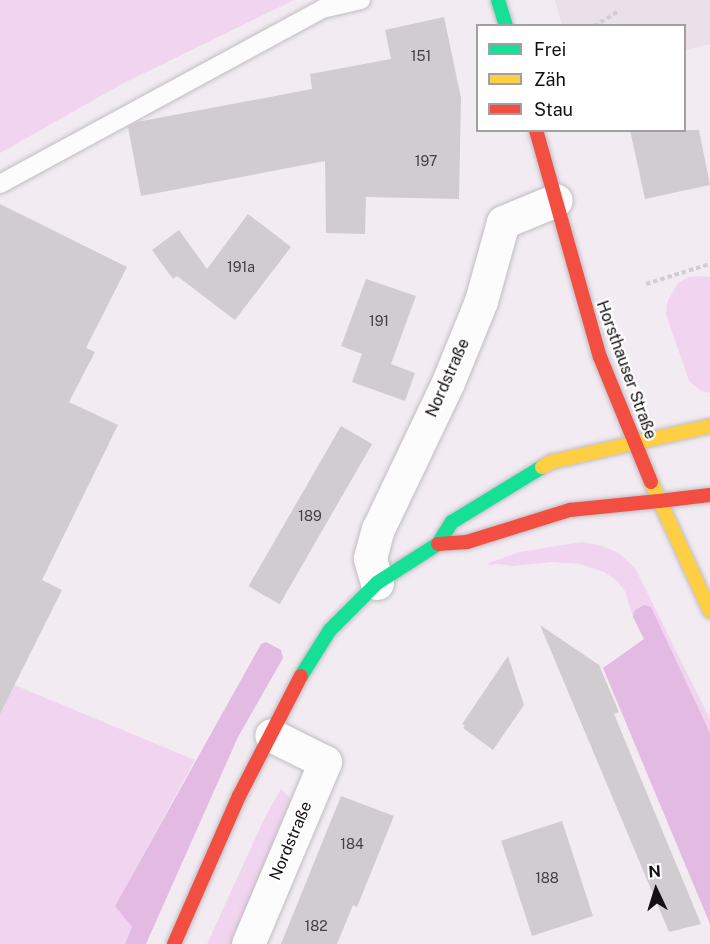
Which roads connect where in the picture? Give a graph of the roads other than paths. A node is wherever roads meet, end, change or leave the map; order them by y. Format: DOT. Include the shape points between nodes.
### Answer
graph roads {
  1 [pos="361,0"];
  2 [pos="498,0"];
  3 [pos="505,24"];
  4 [pos="537,132"];
  5 [pos="0,183"];
  6 [pos="556,200"];
  7 [pos="710,426"];
  8 [pos="634,443"];
  9 [pos="710,495"];
  10 [pos="658,501"];
  11 [pos="438,544"];
  12 [pos="376,583"];
  13 [pos="710,611"];
  14 [pos="271,735"];
  15 [pos="174,944"];
  16 [pos="248,944"];
  1 -- 5 [label="lane" via="322,9"];
  2 -- 3 [label="main road"];
  4 -- 6 [label="main road, Horsthauser Straße"];
  6 -- 8 [label="main road, Horsthauser Straße" via="600,357"];
  6 -- 12 [label="street, Nordstraße" via="503,222 481,301 448,382 378,529 370,558"];
  7 -- 8 [label="main road"];
  8 -- 10 [label="main road, Horsthauser Straße"];
  8 -- 11 [label="main road" via="551,462 453,522"];
  9 -- 10 [label="main road"];
  10 -- 11 [label="main road" via="570,510 467,542"];
  10 -- 13 [label="main road, Horsthauser Straße"];
  11 -- 12 [label="main road"];
  12 -- 14 [label="main road" via="330,630 312,655"];
  14 -- 15 [label="main road" via="239,796"];
  14 -- 16 [label="street, Nordstraße" via="325,762"];
}
